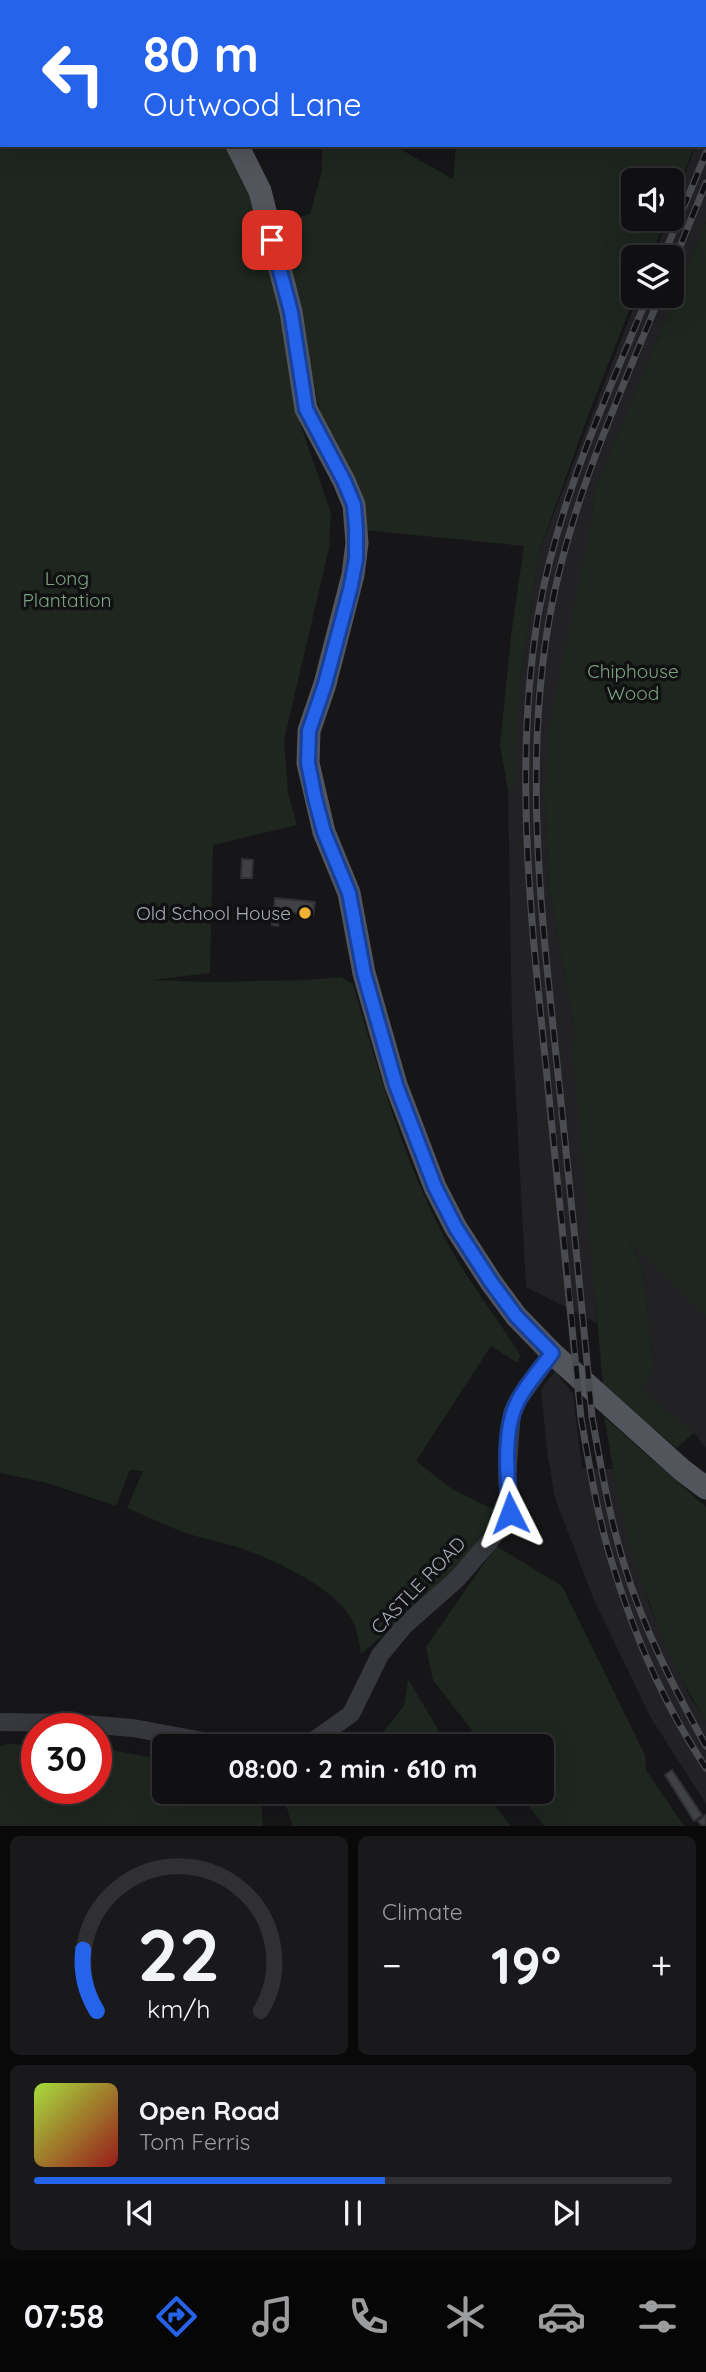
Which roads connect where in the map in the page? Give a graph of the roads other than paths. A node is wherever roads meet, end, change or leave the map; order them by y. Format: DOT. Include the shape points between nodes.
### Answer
graph roads {
  1 [pos="238,147"];
  2 [pos="552,1353"];
  3 [pos="706,1488"];
  4 [pos="0,1722"];
  5 [pos="165,1734"];
  6 [pos="323,1734"];
  1 -- 2 [label="main road" via="260,191 291,312 306,409 354,505 357,543 353,576 309,731 308,763 315,798 349,893 364,973 396,1085 435,1187 491,1282"];
  2 -- 3 [label="main road"];
  2 -- 6 [label="street, CASTLE ROAD" via="512,1413 510,1513 457,1578 404,1626 380,1655 351,1714"];
  4 -- 5 [label="street" via="71,1723"];
}
